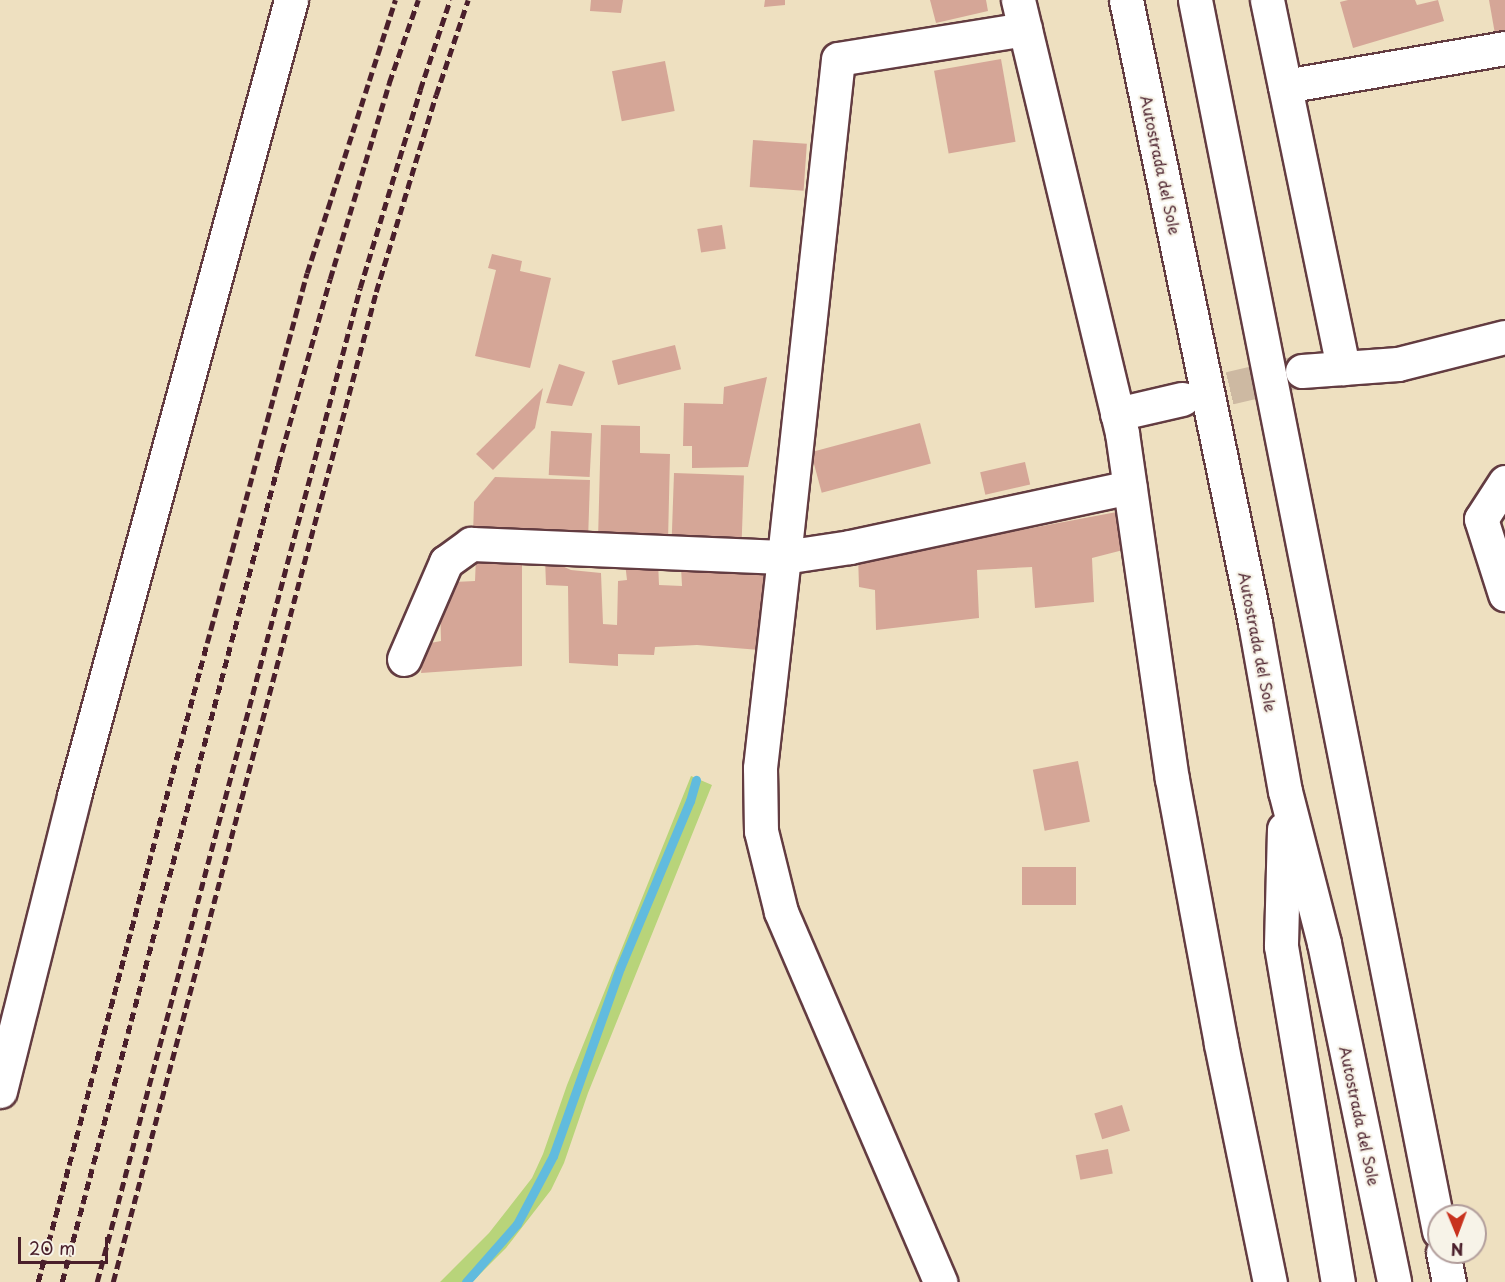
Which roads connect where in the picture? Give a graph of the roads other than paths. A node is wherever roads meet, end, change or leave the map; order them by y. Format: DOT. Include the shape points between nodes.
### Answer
graph roads {
  1 [pos="291,0"];
  2 [pos="1126,0"];
  3 [pos="1195,0"];
  4 [pos="1267,0"];
  5 [pos="1022,14"];
  6 [pos="1505,48"];
  7 [pos="1285,86"];
  8 [pos="1505,337"];
  9 [pos="1343,368"];
  10 [pos="1302,371"];
  11 [pos="1182,399"];
  12 [pos="1117,414"];
  13 [pos="1505,482"];
  14 [pos="1130,487"];
  15 [pos="784,557"];
  16 [pos="1505,594"];
  17 [pos="404,659"];
  18 [pos="1285,791"];
  19 [pos="0,1091"];
  20 [pos="1434,1204"];
  21 [pos="1445,1264"];
  22 [pos="940,1282"];
  23 [pos="1270,1282"];
  24 [pos="1338,1282"];
  25 [pos="1394,1282"];
  26 [pos="1449,1282"];
  1 -- 19 [label="main road" via="74,796"];
  2 -- 18 [label="main road, Autostrada del Sole" via="1255,623"];
  3 -- 20 [label="main road"];
  4 -- 7 [label="main road"];
  5 -- 12 [label="main road"];
  5 -- 15 [label="main road" via="838,59"];
  6 -- 7 [label="main road"];
  7 -- 9 [label="main road"];
  8 -- 9 [label="main road" via="1398,364"];
  9 -- 10 [label="main road"];
  11 -- 12 [label="main road"];
  12 -- 14 [label="main road"];
  13 -- 16 [label="main road" via="1481,519"];
  14 -- 15 [label="main road" via="850,547"];
  14 -- 23 [label="main road" via="1172,779"];
  15 -- 17 [label="main road" via="471,544 446,562"];
  15 -- 22 [label="main road" via="760,768 761,831 781,912"];
  18 -- 24 [label="main road" via="1281,946"];
  18 -- 25 [label="main road, Autostrada del Sole" via="1324,943"];
  21 -- 26 [label="main road"];
}
